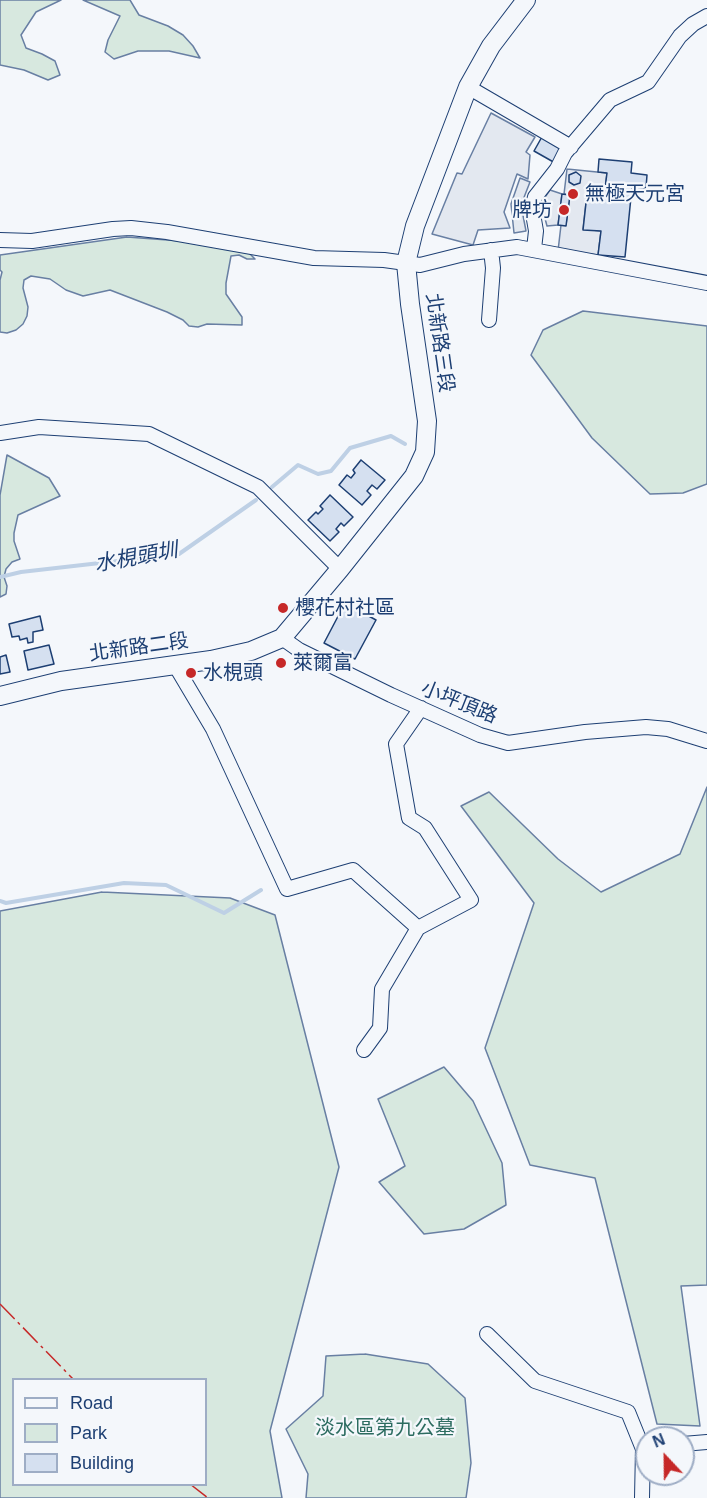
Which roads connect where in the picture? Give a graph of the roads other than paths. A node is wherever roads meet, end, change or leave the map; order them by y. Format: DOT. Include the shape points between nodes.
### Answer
graph roads {
  1 [pos="526,0"];
  2 [pos="541,0"];
  3 [pos="707,16"];
  4 [pos="506,26"];
  5 [pos="468,87"];
  6 [pos="571,147"];
  7 [pos="0,240"];
  8 [pos="534,249"];
  9 [pos="491,250"];
  10 [pos="406,263"];
  11 [pos="707,283"];
  12 [pos="489,320"];
  13 [pos="0,433"];
  14 [pos="340,569"];
  15 [pos="282,638"];
  16 [pos="175,665"];
  17 [pos="0,696"];
  18 [pos="421,708"];
  19 [pos="707,741"];
  20 [pos="418,928"];
  21 [pos="364,1050"];
  22 [pos="487,1334"];
  23 [pos="635,1427"];
  1 -- 4 [label="main road, 北新路三段"];
  2 -- 4 [label="main road, 北新路三段"];
  3 -- 6 [label="street" via="680,36 648,82 610,100"];
  4 -- 5 [label="main road, 北新路三段"];
  5 -- 6 [label="street"];
  5 -- 10 [label="main road, 北新路三段" via="415,226"];
  6 -- 8 [label="street" via="535,197"];
  7 -- 10 [label="street" via="32,241 131,228 314,258"];
  8 -- 9 [label="street"];
  8 -- 11 [label="street"];
  9 -- 10 [label="street" via="420,266"];
  9 -- 12 [label="street"];
  10 -- 14 [label="main road, 北新路三段" via="427,421 425,452 414,476"];
  13 -- 14 [label="street" via="39,427 149,434 258,487"];
  14 -- 15 [label="main road, 北新路三段"];
  15 -- 16 [label="main road, 北新路二段" via="251,651"];
  15 -- 18 [label="street, 小坪頂路" via="299,650"];
  16 -- 17 [label="main road, 北新路二段" via="61,681"];
  16 -- 20 [label="street" via="213,729 287,889 353,870"];
  18 -- 19 [label="street, 小坪頂路" via="480,735 508,743 646,726"];
  18 -- 20 [label="street" via="396,744 409,818 425,828 471,900"];
  20 -- 21 [label="street" via="382,989 380,1028"];
  22 -- 23 [label="street" via="535,1381 628,1412"];
}
